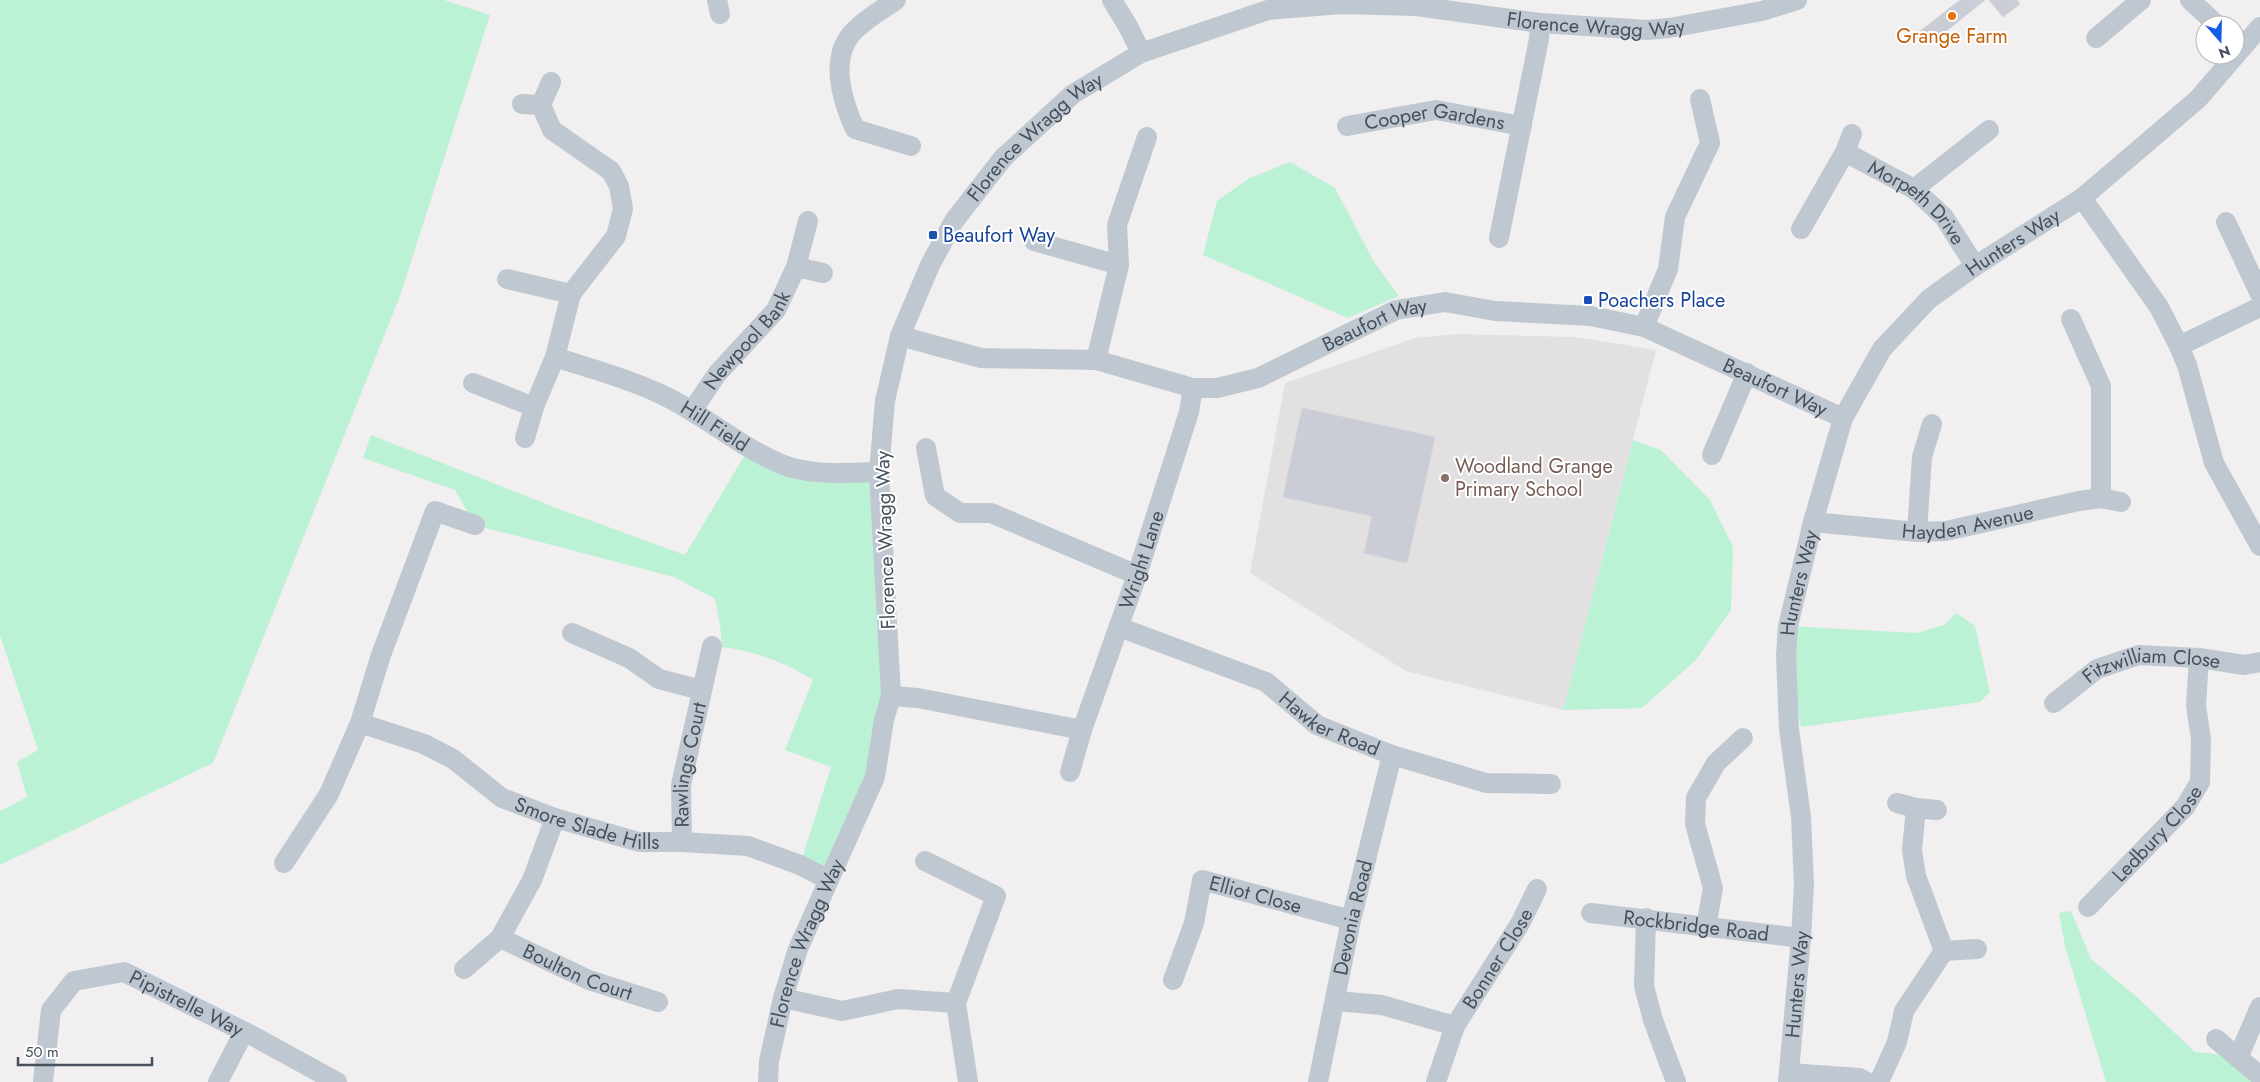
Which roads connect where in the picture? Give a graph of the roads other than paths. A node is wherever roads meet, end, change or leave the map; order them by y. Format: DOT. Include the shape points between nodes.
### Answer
graph roads {
  1 [pos="896,0"];
  2 [pos="1112,0"];
  3 [pos="1797,0"];
  4 [pos="2141,0"];
  5 [pos="2190,0"];
  6 [pos="1761,5"];
  7 [pos="2206,15"];
  8 [pos="1540,23"];
  9 [pos="2260,27"];
  10 [pos="2096,38"];
  11 [pos="2245,40"];
  12 [pos="1141,53"];
  13 [pos="2224,65"];
  14 [pos="551,82"];
  15 [pos="1700,99"];
  16 [pos="1347,126"];
  17 [pos="1522,126"];
  18 [pos="1989,130"];
  19 [pos="1147,138"];
  20 [pos="911,146"];
  21 [pos="1914,189"];
  22 [pos="2082,198"];
  23 [pos="808,221"];
  24 [pos="2226,222"];
  25 [pos="1801,229"];
  26 [pos="1499,238"];
  27 [pos="1034,240"];
  28 [pos="1119,265"];
  29 [pos="1975,266"];
  30 [pos="796,267"];
  31 [pos="823,273"];
  32 [pos="507,279"];
  33 [pos="571,294"];
  34 [pos="2260,294"];
  35 [pos="2260,307"];
  36 [pos="2071,319"];
  37 [pos="1644,327"];
  38 [pos="900,336"];
  39 [pos="2179,346"];
  40 [pos="555,357"];
  41 [pos="1096,360"];
  42 [pos="1747,373"];
  43 [pos="473,383"];
  44 [pos="1192,388"];
  45 [pos="534,407"];
  46 [pos="692,411"];
  47 [pos="1843,418"];
  48 [pos="1932,424"];
  49 [pos="525,438"];
  50 [pos="926,448"];
  51 [pos="1712,455"];
  52 [pos="879,472"];
  53 [pos="2101,498"];
  54 [pos="2121,502"];
  55 [pos="1813,522"];
  56 [pos="474,525"];
  57 [pos="1917,532"];
  58 [pos="2258,538"];
  59 [pos="1136,575"];
  60 [pos="1119,627"];
  61 [pos="572,633"];
  62 [pos="712,646"];
  63 [pos="2199,658"];
  64 [pos="2260,662"];
  65 [pos="701,690"];
  66 [pos="891,696"];
  67 [pos="2054,703"];
  68 [pos="360,723"];
  69 [pos="1082,730"];
  70 [pos="1744,738"];
  71 [pos="1392,755"];
  72 [pos="1070,772"];
  73 [pos="1551,784"];
  74 [pos="1937,810"];
  75 [pos="555,818"];
  76 [pos="682,842"];
  77 [pos="925,861"];
  78 [pos="284,864"];
  79 [pos="830,880"];
  80 [pos="1537,889"];
  81 [pos="2088,907"];
  82 [pos="1592,913"];
  83 [pos="1646,918"];
  84 [pos="1351,920"];
  85 [pos="1706,927"];
  86 [pos="500,938"];
  87 [pos="1801,938"];
  88 [pos="1977,949"];
  89 [pos="1944,951"];
  90 [pos="464,969"];
  91 [pos="1173,980"];
  92 [pos="783,998"];
  93 [pos="1336,1001"];
  94 [pos="658,1002"];
  95 [pos="956,1003"];
  96 [pos="2260,1007"];
  97 [pos="1455,1026"];
  98 [pos="244,1032"];
  99 [pos="2216,1039"];
  100 [pos="2238,1058"];
  101 [pos="2260,1076"];
  102 [pos="1789,1078"];
  103 [pos="43,1082"];
  104 [pos="218,1082"];
  105 [pos="337,1082"];
  106 [pos="768,1082"];
  107 [pos="968,1082"];
  108 [pos="1318,1082"];
  109 [pos="1436,1082"];
  110 [pos="1676,1082"];
  111 [pos="1867,1082"];
  112 [pos="1879,1082"];
  1 -- 20 [label="street" via="854,31 845,45 840,68 841,91 850,132"];
  2 -- 12 [label="street"];
  3 -- 6 [label="street, Florence Wragg Way"];
  4 -- 10 [label="street"];
  5 -- 7 [label="street"];
  6 -- 8 [label="street, Florence Wragg Way" via="1654,29"];
  8 -- 12 [label="street, Florence Wragg Way" via="1416,6 1342,4 1268,10"];
  8 -- 17 [label="street, Cooper Gardens"];
  9 -- 11 [label="street, Hunters Way"];
  12 -- 38 [label="street, Florence Wragg Way" via="1073,94 1002,158 954,221 930,265"];
  13 -- 22 [label="street, Hunters Way" via="2198,99"];
  14 -- 33 [label="street" via="531,104 552,130 611,171 620,186 623,209 616,236"];
  15 -- 37 [label="street" via="1710,142 1675,217 1668,270"];
  16 -- 17 [label="street, Cooper Gardens" via="1436,110"];
  17 -- 26 [label="street, Cooper Gardens"];
  18 -- 21 [label="street"];
  19 -- 28 [label="street" via="1117,225"];
  21 -- 25 [label="street, Morpeth Drive" via="1849,143"];
  21 -- 29 [label="street, Morpeth Drive" via="1944,217"];
  22 -- 29 [label="street, Hunters Way"];
  22 -- 39 [label="street, Hunters Way" via="2159,307"];
  23 -- 30 [label="street, Newpool Bank"];
  24 -- 34 [label="street"];
  27 -- 28 [label="street"];
  28 -- 41 [label="street"];
  29 -- 47 [label="street, Hunters Way" via="1929,299 1882,349"];
  30 -- 31 [label="street, Newpool Bank"];
  30 -- 46 [label="street, Newpool Bank" via="776,310 717,374"];
  32 -- 33 [label="street"];
  33 -- 40 [label="street"];
  35 -- 39 [label="street"];
  36 -- 53 [label="street" via="2101,386"];
  37 -- 42 [label="street, Beaufort Way"];
  37 -- 44 [label="street, Beaufort Way" via="1591,316 1495,311 1445,302 1418,305 1396,310 1258,378 1217,388"];
  38 -- 41 [label="street, Beaufort Way" via="981,358"];
  38 -- 52 [label="street, Florence Wragg Way" via="885,401"];
  39 -- 58 [label="street, Hunters Way" via="2214,463"];
  40 -- 45 [label="street"];
  40 -- 46 [label="street, Hill Field" via="656,392"];
  41 -- 44 [label="street, Beaufort Way"];
  42 -- 47 [label="street, Beaufort Way"];
  42 -- 51 [label="street"];
  43 -- 45 [label="street"];
  44 -- 59 [label="street, Wright Lane" via="1188,412"];
  45 -- 49 [label="street"];
  46 -- 52 [label="street, Hill Field" via="749,448 782,464 811,471"];
  47 -- 55 [label="street, Hunters Way"];
  48 -- 57 [label="street" via="1922,457"];
  50 -- 59 [label="street" via="935,496 960,512 991,513"];
  52 -- 66 [label="street, Florence Wragg Way"];
  53 -- 54 [label="street, Hayden Avenue"];
  53 -- 57 [label="street, Hayden Avenue" via="2079,500 1946,531"];
  55 -- 57 [label="street, Hayden Avenue"];
  55 -- 87 [label="street, Hunters Way" via="1788,626 1786,655 1788,729 1802,817 1804,884"];
  56 -- 68 [label="street" via="435,511 381,655"];
  59 -- 60 [label="street, Wright Lane"];
  60 -- 69 [label="street, Wright Lane"];
  60 -- 71 [label="street, Hawker Road" via="1266,682 1318,725"];
  61 -- 65 [label="street, Rawlings Court" via="629,658 659,679"];
  62 -- 65 [label="street, Rawlings Court"];
  63 -- 64 [label="street, Fitzwilliam Close" via="2244,665"];
  63 -- 67 [label="street, Fitzwilliam Close" via="2139,655 2097,669"];
  63 -- 81 [label="street, Ledbury Close" via="2196,705 2201,739 2200,782 2185,807"];
  65 -- 76 [label="street, Rawlings Court" via="681,785"];
  66 -- 69 [label="street" via="918,698"];
  66 -- 79 [label="street, Florence Wragg Way" via="875,778"];
  68 -- 75 [label="street, Smore Slade Hills" via="424,744 453,759 502,798"];
  68 -- 78 [label="street" via="328,794"];
  69 -- 72 [label="street, Wright Lane"];
  70 -- 85 [label="street" via="1716,763 1696,798 1695,824 1713,888"];
  71 -- 73 [label="street, Hawker Road" via="1486,783"];
  71 -- 84 [label="street, Devonia Road"];
  74 -- 89 [label="street" via="1907,805 1916,876"];
  75 -- 76 [label="street, Smore Slade Hills" via="639,842"];
  75 -- 86 [label="street, Boulton Court" via="532,880"];
  76 -- 79 [label="street, Smore Slade Hills" via="748,846"];
  77 -- 95 [label="street" via="996,896"];
  79 -- 92 [label="street, Florence Wragg Way" via="798,948"];
  80 -- 97 [label="street, Bonner Close" via="1521,922"];
  82 -- 83 [label="street, Rockbridge Road"];
  83 -- 85 [label="street, Rockbridge Road"];
  83 -- 110 [label="street" via="1644,986"];
  84 -- 91 [label="street, Elliot Close" via="1202,880 1194,923"];
  84 -- 93 [label="street, Devonia Road"];
  85 -- 87 [label="street, Rockbridge Road"];
  86 -- 90 [label="street, Boulton Court"];
  86 -- 94 [label="street, Boulton Court" via="589,980"];
  87 -- 102 [label="street, Hunters Way"];
  88 -- 89 [label="street"];
  89 -- 112 [label="street" via="1904,1011 1897,1042"];
  92 -- 95 [label="street" via="842,1011 898,998"];
  92 -- 106 [label="street, Florence Wragg Way" via="769,1061"];
  93 -- 97 [label="street, Bonner Close" via="1382,1006"];
  93 -- 108 [label="street, Devonia Road"];
  95 -- 107 [label="street"];
  96 -- 100 [label="street"];
  97 -- 109 [label="street, Bonner Close"];
  98 -- 103 [label="street, Pipistrelle Way" via="124,972 74,981 51,1010"];
  98 -- 104 [label="street"];
  98 -- 105 [label="street, Pipistrelle Way"];
  99 -- 100 [label="street"];
  100 -- 101 [label="street"];
  102 -- 111 [label="street" via="1859,1078"];
}
